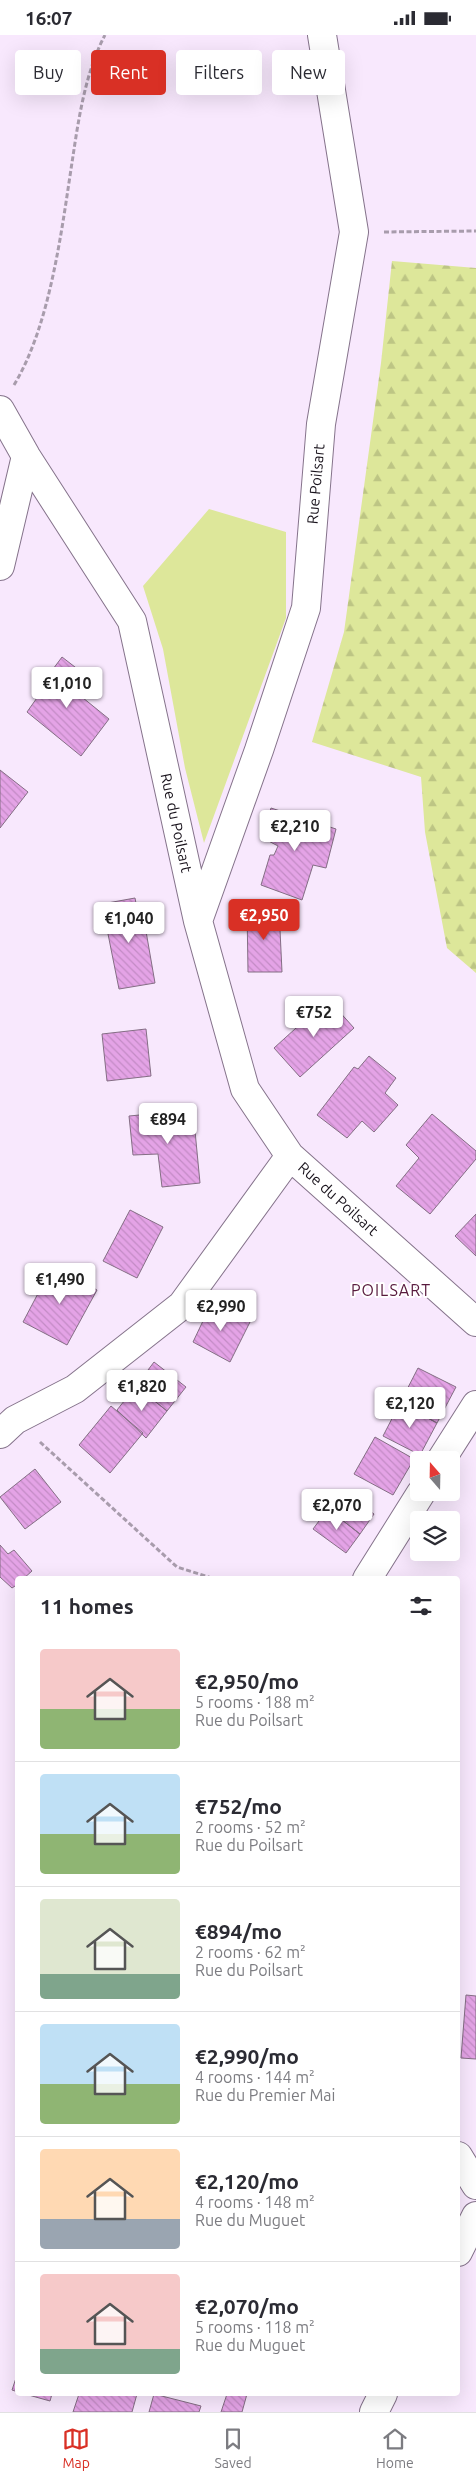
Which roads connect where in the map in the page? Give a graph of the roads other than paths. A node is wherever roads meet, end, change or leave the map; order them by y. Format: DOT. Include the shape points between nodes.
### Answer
graph roads {
  1 [pos="322,35"];
  2 [pos="5,402"];
  3 [pos="26,457"];
  4 [pos="0,566"];
  5 [pos="198,921"];
  6 [pos="290,1156"];
  7 [pos="476,1322"];
  8 [pos="476,1405"];
  9 [pos="5,1425"];
  10 [pos="448,1451"];
  11 [pos="416,1501"];
  12 [pos="369,1576"];
  13 [pos="460,2160"];
  14 [pos="476,2185"];
  15 [pos="476,2216"];
  16 [pos="460,2248"];
  17 [pos="382,2396"];
  18 [pos="374,2412"];
  1 -- 5 [label="street, Rue Poilsart" via="354,232 321,424 306,608"];
  2 -- 3 [label="street, Rue du Poilsart"];
  3 -- 4 [label="street"];
  3 -- 5 [label="street, Rue du Poilsart" via="132,621"];
  5 -- 6 [label="street, Rue du Poilsart" via="244,1089"];
  6 -- 7 [label="street, Rue du Poilsart"];
  6 -- 9 [label="street" via="182,1305 75,1389"];
  8 -- 10 [label="street"];
  11 -- 12 [label="street"];
  13 -- 14 [label="street"];
  15 -- 16 [label="street"];
  17 -- 18 [label="street"];
}
